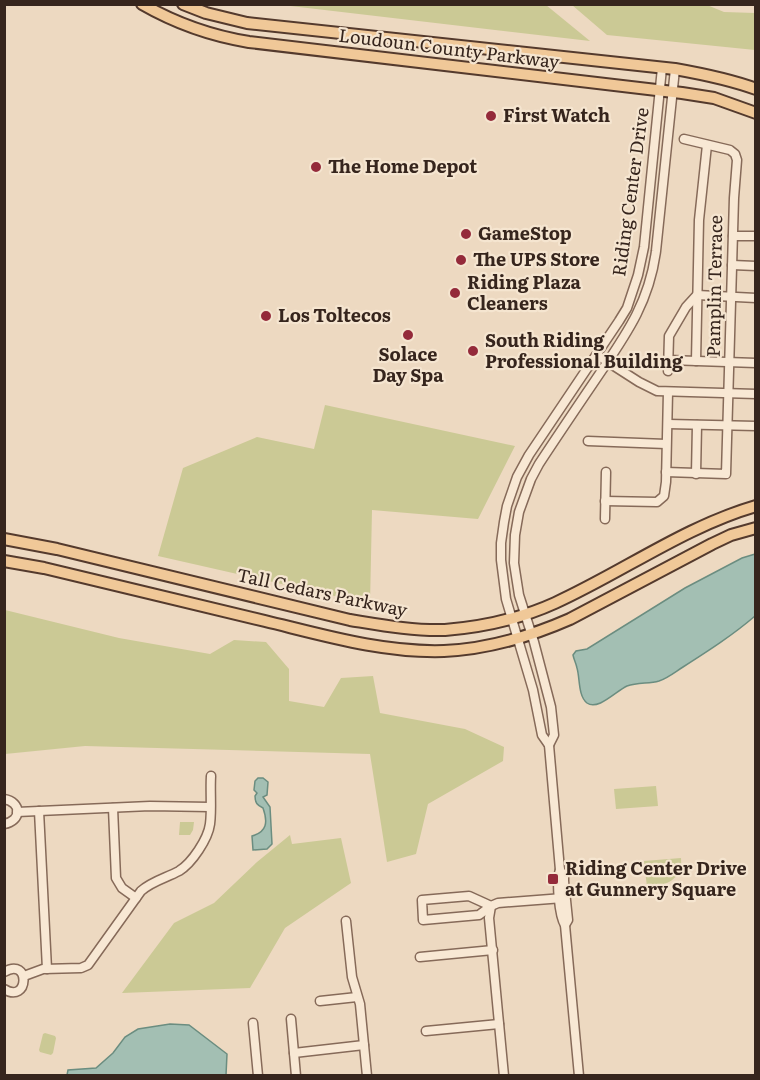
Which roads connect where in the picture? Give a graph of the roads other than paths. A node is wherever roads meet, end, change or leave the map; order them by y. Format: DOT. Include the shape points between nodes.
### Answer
graph roads {
  1 [pos="142,4"];
  2 [pos="183,4"];
  3 [pos="663,68"];
  4 [pos="675,69"];
  5 [pos="756,89"];
  6 [pos="661,90"];
  7 [pos="672,91"];
  8 [pos="756,113"];
  9 [pos="684,139"];
  10 [pos="707,145"];
  11 [pos="733,236"];
  12 [pos="756,236"];
  13 [pos="732,265"];
  14 [pos="756,266"];
  15 [pos="697,295"];
  16 [pos="731,297"];
  17 [pos="756,298"];
  18 [pos="597,355"];
  19 [pos="668,360"];
  20 [pos="696,361"];
  21 [pos="608,362"];
  22 [pos="729,362"];
  23 [pos="756,363"];
  24 [pos="668,371"];
  25 [pos="668,392"];
  26 [pos="729,393"];
  27 [pos="756,394"];
  28 [pos="668,424"];
  29 [pos="697,425"];
  30 [pos="728,425"];
  31 [pos="756,426"];
  32 [pos="588,441"];
  33 [pos="666,444"];
  34 [pos="606,472"];
  35 [pos="666,472"];
  36 [pos="696,474"];
  37 [pos="605,501"];
  38 [pos="756,506"];
  39 [pos="605,519"];
  40 [pos="756,528"];
  41 [pos="4,539"];
  42 [pos="4,561"];
  43 [pos="525,614"];
  44 [pos="511,618"];
  45 [pos="532,634"];
  46 [pos="518,639"];
  47 [pos="549,745"];
  48 [pos="211,776"];
  49 [pos="4,799"];
  50 [pos="210,807"];
  51 [pos="113,808"];
  52 [pos="39,811"];
  53 [pos="17,812"];
  54 [pos="4,824"];
  55 [pos="560,870"];
  56 [pos="136,898"];
  57 [pos="561,898"];
  58 [pos="491,906"];
  59 [pos="346,921"];
  60 [pos="565,925"];
  61 [pos="493,950"];
  62 [pos="420,957"];
  63 [pos="47,969"];
  64 [pos="4,972"];
  65 [pos="24,976"];
  66 [pos="4,989"];
  67 [pos="357,997"];
  68 [pos="320,1001"];
  69 [pos="291,1019"];
  70 [pos="253,1023"];
  71 [pos="499,1024"];
  72 [pos="426,1031"];
  73 [pos="364,1045"];
  74 [pos="294,1053"];
  75 [pos="258,1076"];
  76 [pos="297,1076"];
  77 [pos="367,1076"];
  78 [pos="504,1076"];
  79 [pos="579,1076"];
  1 -- 6 [label="main road, Loudoun County Parkway" via="203,31 249,42"];
  2 -- 3 [label="main road, Loudoun County Parkway" via="247,23"];
  3 -- 4 [label="main road, Loudoun County Parkway"];
  3 -- 6 [label="street, Riding Center Drive"];
  4 -- 5 [label="main road, Loudoun County Parkway"];
  4 -- 7 [label="street, Riding Center Drive"];
  6 -- 7 [label="main road, Loudoun County Parkway"];
  6 -- 18 [label="street, Riding Center Drive" via="638,275 627,308"];
  7 -- 8 [label="main road, Loudoun County Parkway" via="714,98"];
  7 -- 21 [label="street, Riding Center Drive" via="652,274 638,314"];
  9 -- 10 [label="street, Pamplin Terrace"];
  10 -- 11 [label="street, Pamplin Terrace" via="733,151 736,156"];
  10 -- 15 [label="street"];
  11 -- 12 [label="street"];
  11 -- 13 [label="street, Pamplin Terrace"];
  13 -- 14 [label="street"];
  13 -- 16 [label="street, Pamplin Terrace"];
  15 -- 16 [label="street"];
  15 -- 19 [label="street" via="671,332"];
  15 -- 20 [label="street"];
  16 -- 17 [label="street"];
  16 -- 22 [label="street, Pamplin Terrace"];
  18 -- 21 [label="street"];
  18 -- 44 [label="street, Riding Center Drive" via="529,455 507,506 501,560"];
  19 -- 20 [label="street"];
  19 -- 24 [label="street"];
  20 -- 22 [label="street"];
  21 -- 25 [label="street" via="646,386"];
  21 -- 43 [label="street, Riding Center Drive" via="539,464 524,495 514,564"];
  22 -- 23 [label="street"];
  22 -- 26 [label="street, Pamplin Terrace"];
  25 -- 26 [label="street"];
  25 -- 28 [label="street"];
  26 -- 27 [label="street"];
  26 -- 30 [label="street, Pamplin Terrace"];
  28 -- 29 [label="street"];
  28 -- 33 [label="street"];
  29 -- 30 [label="street"];
  29 -- 36 [label="street"];
  30 -- 31 [label="street"];
  30 -- 36 [label="street, Pamplin Terrace" via="726,474"];
  32 -- 33 [label="street"];
  33 -- 35 [label="street"];
  34 -- 37 [label="street"];
  35 -- 36 [label="street"];
  35 -- 37 [label="street" via="665,494 657,502"];
  37 -- 39 [label="street"];
  38 -- 43 [label="main road, Tall Cedars Parkway" via="702,526 554,603"];
  40 -- 45 [label="main road" via="731,535 570,619"];
  41 -- 44 [label="main road, Tall Cedars Parkway" via="331,616 390,626 443,630"];
  42 -- 46 [label="main road" via="368,644 443,651"];
  43 -- 44 [label="main road, Tall Cedars Parkway"];
  43 -- 45 [label="street, Riding Center Drive"];
  44 -- 46 [label="street, Riding Center Drive"];
  45 -- 46 [label="main road"];
  45 -- 47 [label="street, Riding Center Drive" via="554,725"];
  46 -- 47 [label="street, Riding Center Drive" via="542,735"];
  47 -- 55 [label="street, Riding Center Drive"];
  48 -- 50 [label="street"];
  49 -- 53 [label="street" via="15,804"];
  50 -- 51 [label="street"];
  50 -- 56 [label="street" via="210,826 188,864 150,884"];
  51 -- 52 [label="street"];
  51 -- 56 [label="street" via="116,878"];
  52 -- 53 [label="street"];
  52 -- 63 [label="street"];
  53 -- 54 [label="street" via="14,820"];
  55 -- 57 [label="street, Riding Center Drive"];
  55 -- 60 [label="street, Riding Center Drive" via="564,876 568,920"];
  56 -- 63 [label="street" via="88,965"];
  57 -- 58 [label="street"];
  57 -- 60 [label="street, Riding Center Drive"];
  58 -- 58 [label="street" via="469,896 422,900 423,920 479,915"];
  58 -- 61 [label="street"];
  59 -- 67 [label="street"];
  60 -- 79 [label="street, Riding Center Drive"];
  61 -- 62 [label="street"];
  61 -- 71 [label="street"];
  63 -- 65 [label="street"];
  64 -- 65 [label="street" via="17,969"];
  65 -- 66 [label="street" via="18,991"];
  67 -- 68 [label="street"];
  67 -- 73 [label="street"];
  69 -- 74 [label="street"];
  70 -- 75 [label="street"];
  71 -- 72 [label="street"];
  71 -- 78 [label="street"];
  73 -- 74 [label="street"];
  73 -- 77 [label="street"];
  74 -- 76 [label="street"];
}
